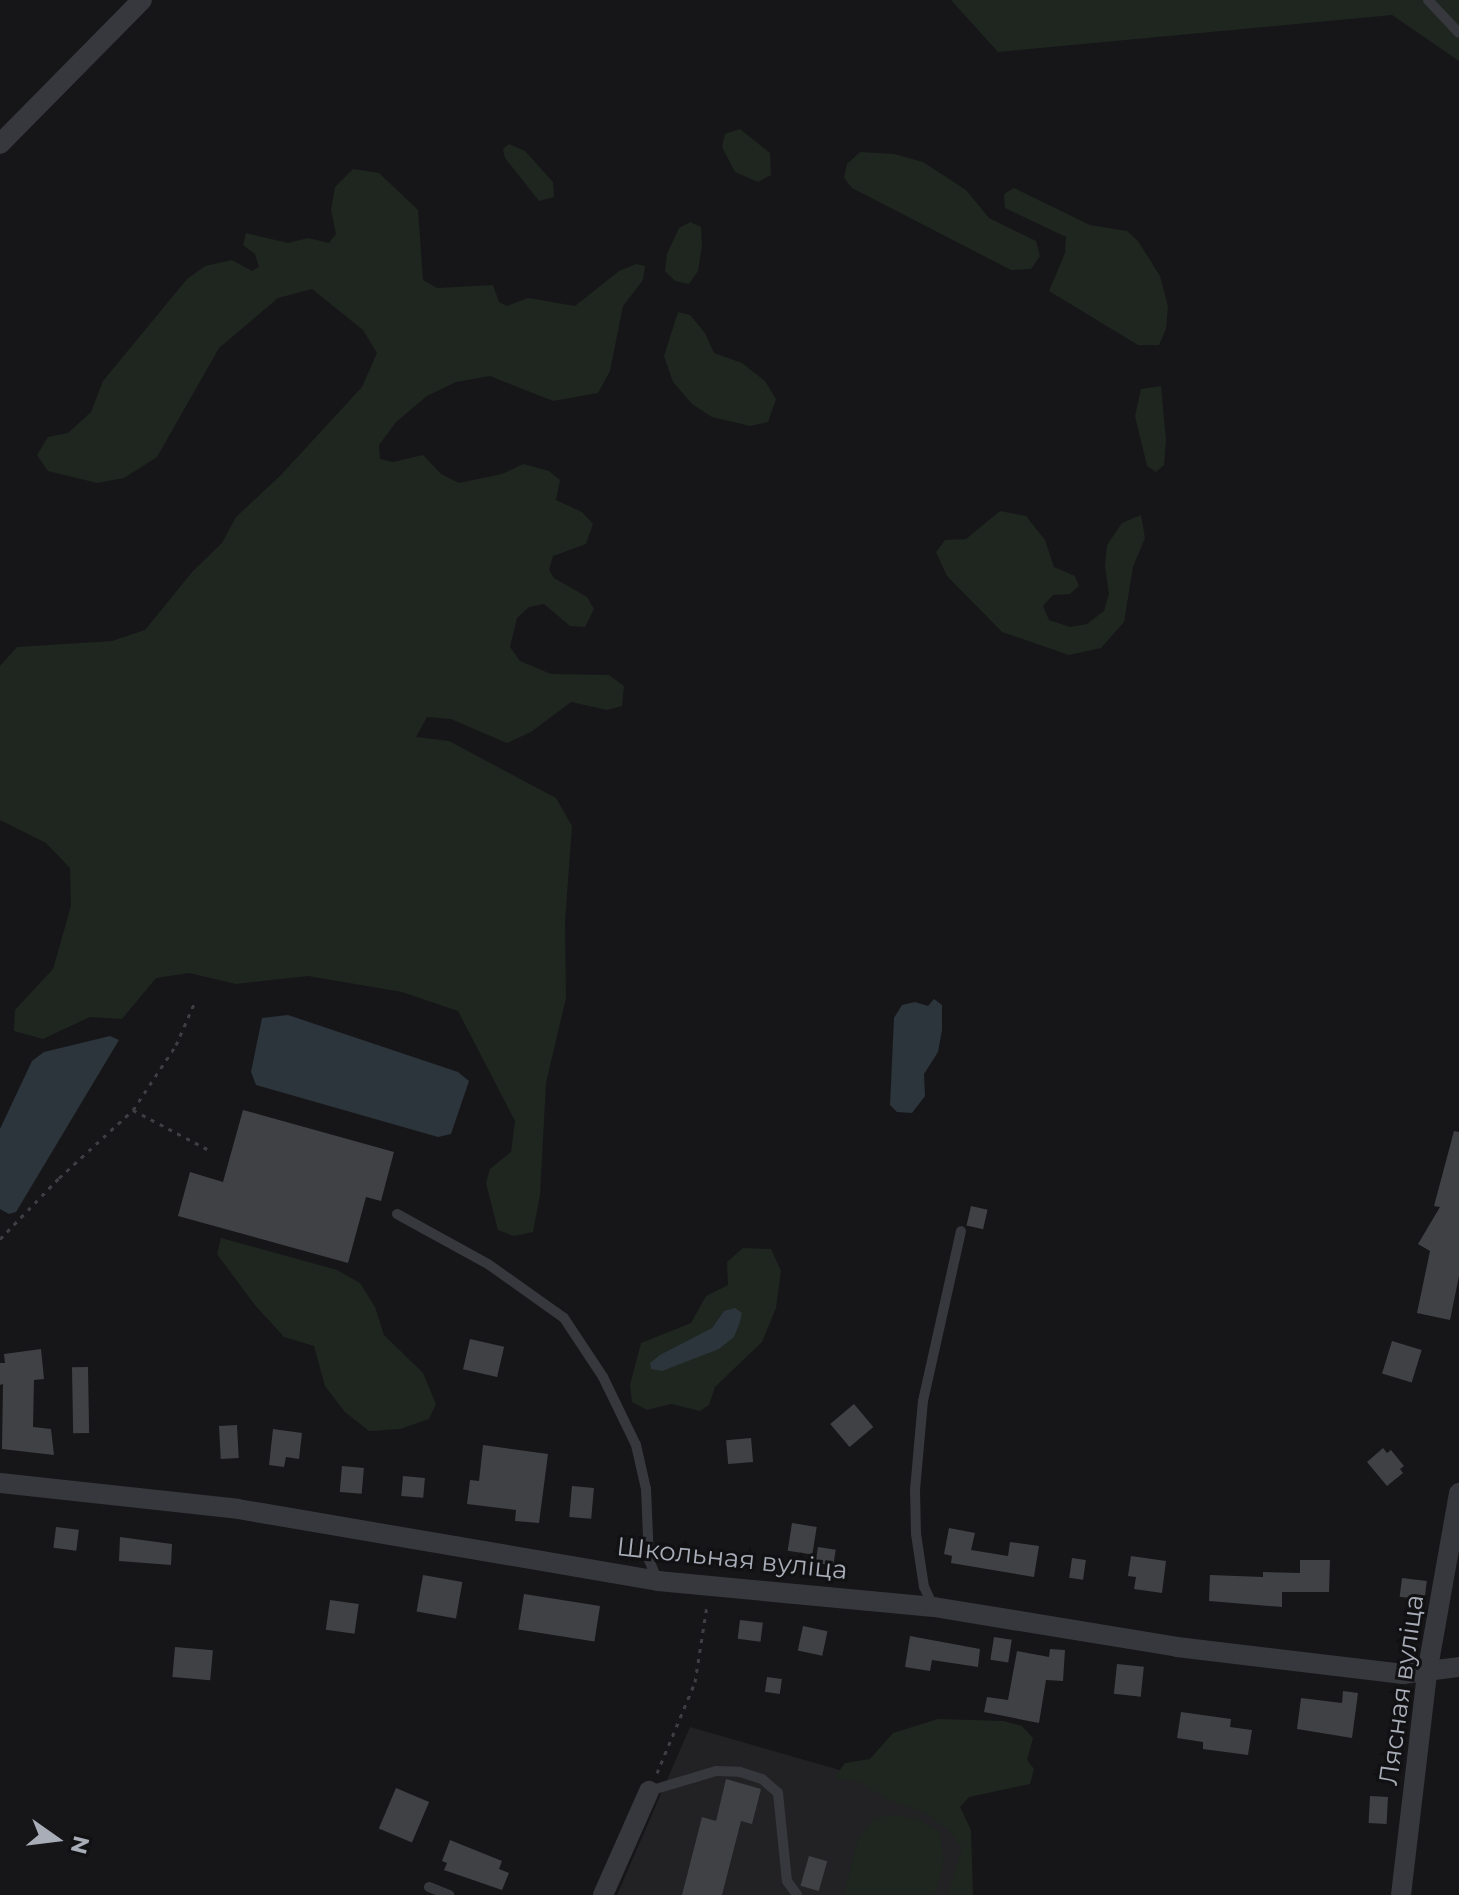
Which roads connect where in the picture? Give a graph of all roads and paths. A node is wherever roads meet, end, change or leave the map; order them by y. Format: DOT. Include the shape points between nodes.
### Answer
graph roads {
  1 [pos="142,0"];
  2 [pos="1428,0"];
  3 [pos="1459,33"];
  4 [pos="0,144"];
  5 [pos="194,1004"];
  6 [pos="133,1110"];
  7 [pos="207,1149"];
  8 [pos="397,1214"];
  9 [pos="961,1231"];
  10 [pos="0,1239"];
  11 [pos="0,1483"];
  12 [pos="1459,1493"];
  13 [pos="658,1581"];
  14 [pos="710,1584"];
  15 [pos="934,1607"];
  16 [pos="1459,1667"];
  17 [pos="1427,1673"];
  18 [pos="649,1791"];
  19 [pos="429,1887"];
  20 [pos="449,1895"];
  21 [pos="603,1895"];
  22 [pos="797,1895"];
  23 [pos="1401,1895"];
  1 -- 4 [label="street"];
  2 -- 3 [label="lane"];
  5 -- 6 [label="path" via="176,1045"];
  6 -- 7 [label="path"];
  6 -- 10 [label="path"];
  8 -- 13 [label="lane" via="488,1264 564,1318 603,1377 636,1445 646,1489 649,1560"];
  9 -- 15 [label="lane" via="923,1401 915,1490 924,1587"];
  11 -- 13 [label="street, Школьная вуліца" via="238,1509"];
  12 -- 17 [label="street, Лясная вуліца"];
  13 -- 14 [label="street, Школьная вуліца"];
  14 -- 15 [label="street, Школьная вуліца"];
  14 -- 18 [label="path" via="695,1682"];
  15 -- 17 [label="street, Школьная вуліца" via="1177,1647"];
  16 -- 17 [label="street, Школьная вуліца"];
  17 -- 23 [label="street, Лясная вуліца"];
  18 -- 21 [label="street"];
  18 -- 22 [label="lane" via="716,1771 762,1779 778,1793 787,1881"];
  19 -- 20 [label="lane"];
}
